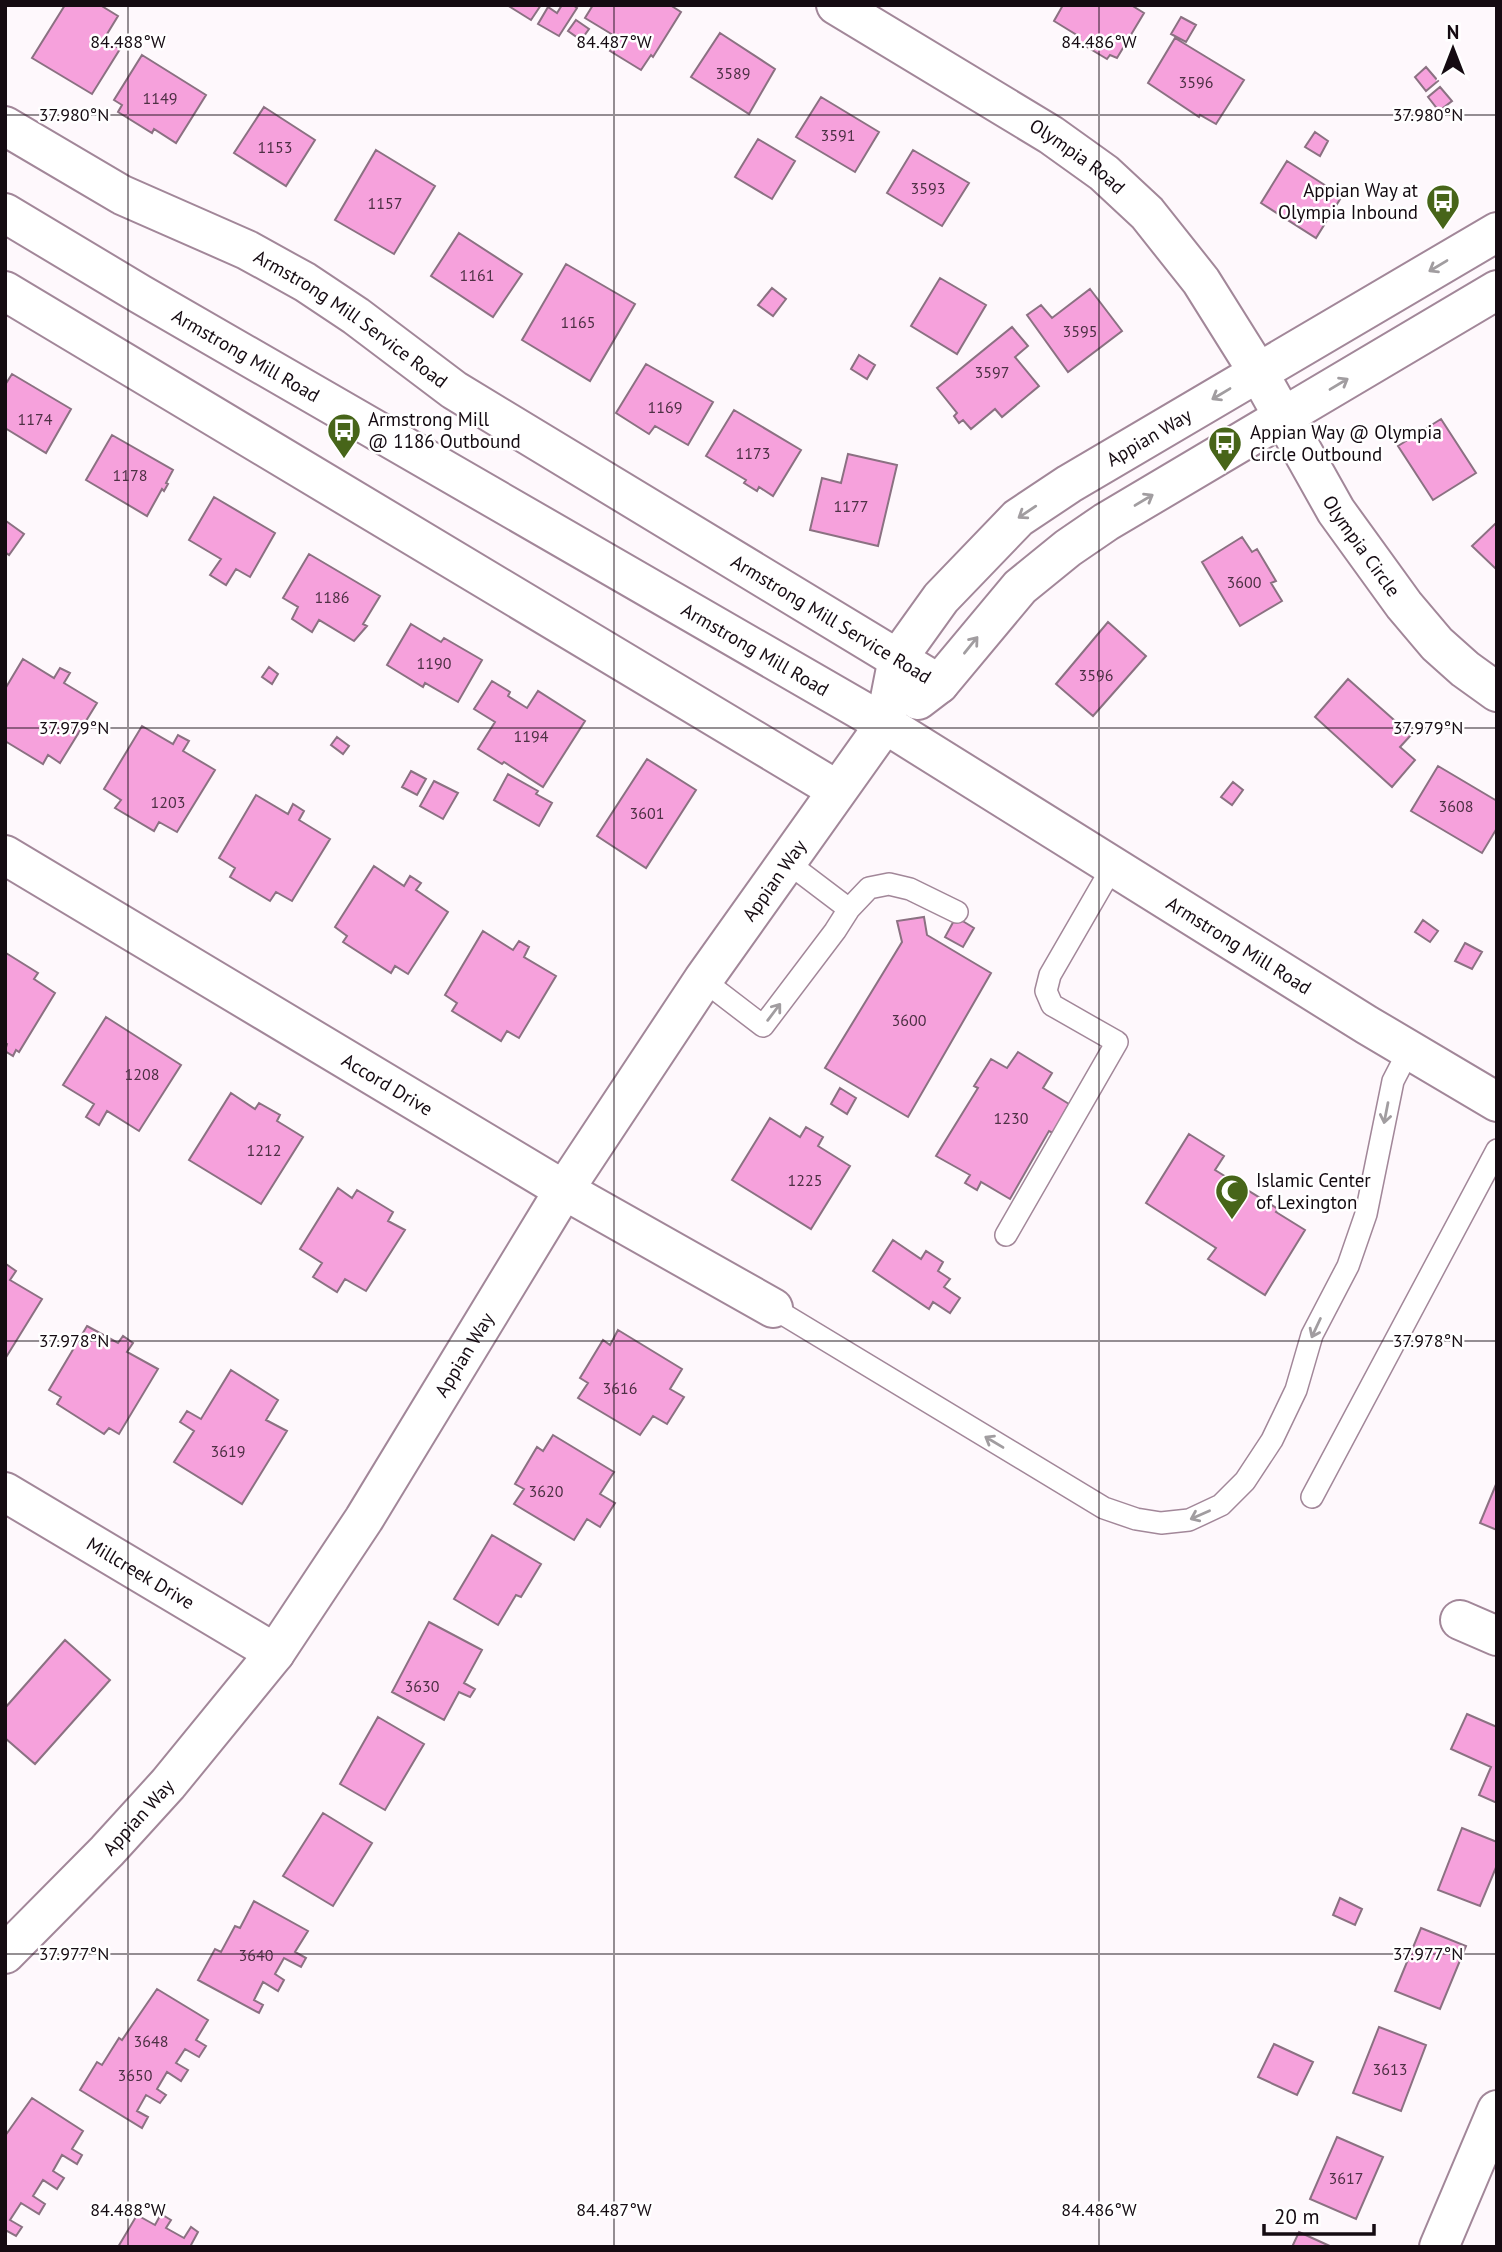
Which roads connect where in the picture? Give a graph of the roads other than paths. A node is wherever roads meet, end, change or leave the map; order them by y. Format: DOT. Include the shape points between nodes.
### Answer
graph roads {
  1 [pos="836,5"];
  2 [pos="5,126"];
  3 [pos="5,213"];
  4 [pos="1497,232"];
  5 [pos="1497,290"];
  6 [pos="5,291"];
  7 [pos="1258,372"];
  8 [pos="1284,416"];
  9 [pos="898,658"];
  10 [pos="939,684"];
  11 [pos="1497,692"];
  12 [pos="885,724"];
  13 [pos="837,790"];
  14 [pos="5,855"];
  15 [pos="787,862"];
  16 [pos="1113,866"];
  17 [pos="849,909"];
  18 [pos="957,912"];
  19 [pos="703,981"];
  20 [pos="1409,1050"];
  21 [pos="1497,1102"];
  22 [pos="1497,1150"];
  23 [pos="564,1190"];
  24 [pos="1006,1235"];
  25 [pos="773,1308"];
  26 [pos="5,1492"];
  27 [pos="1312,1497"];
  28 [pos="1460,1620"];
  29 [pos="1497,1636"];
  30 [pos="275,1653"];
  31 [pos="5,1954"];
  32 [pos="1497,2109"];
  33 [pos="1439,2247"];
  1 -- 7 [label="street, Olympia Road" via="1011,109 1104,173 1147,213 1201,281"];
  2 -- 9 [label="street, Armstrong Mill Service Road" via="122,195 247,250 305,282 454,390"];
  3 -- 12 [label="street, Armstrong Mill Road"];
  4 -- 7 [label="street, Appian Way, one-way"];
  8 -- 5 [label="street, Appian Way, one-way"];
  6 -- 13 [label="street"];
  7 -- 8 [label="street, Olympia Circle"];
  7 -- 9 [label="street, Appian Way, one-way" via="1018,518 941,598"];
  10 -- 8 [label="street, Appian Way, one-way" via="1020,587 1068,548"];
  8 -- 11 [label="street, Olympia Circle" via="1336,511 1404,605 1437,644"];
  9 -- 10 [label="street, Armstrong Mill Service Road"];
  9 -- 12 [label="street, Appian Way"];
  10 -- 12 [label="street, Appian Way"];
  12 -- 13 [label="street, Appian Way"];
  12 -- 16 [label="street, Armstrong Mill Road"];
  13 -- 15 [label="street, Appian Way"];
  14 -- 23 [label="street, Accord Drive"];
  15 -- 17 [label="lane"];
  15 -- 19 [label="street, Appian Way"];
  16 -- 20 [label="street, Armstrong Mill Road"];
  16 -- 24 [label="lane" via="1050,975 1046,991 1052,1005 1117,1042"];
  17 -- 18 [label="lane" via="869,888 888,884 910,889"];
  19 -- 17 [label="lane, one-way" via="763,1026"];
  19 -- 23 [label="street, Appian Way"];
  20 -- 21 [label="street, Armstrong Mill Road"];
  20 -- 25 [label="lane, one-way" via="1393,1081 1366,1214 1348,1266 1312,1335 1296,1390 1272,1440 1245,1481 1221,1505 1189,1520 1136,1520 1104,1508"];
  22 -- 27 [label="lane"];
  23 -- 25 [label="street, Accord Drive"];
  23 -- 30 [label="street, Appian Way" via="378,1496"];
  26 -- 30 [label="street, Millcreek Drive"];
  28 -- 29 [label="street"];
  30 -- 31 [label="street, Appian Way" via="168,1784"];
  32 -- 33 [label="street"];
}
